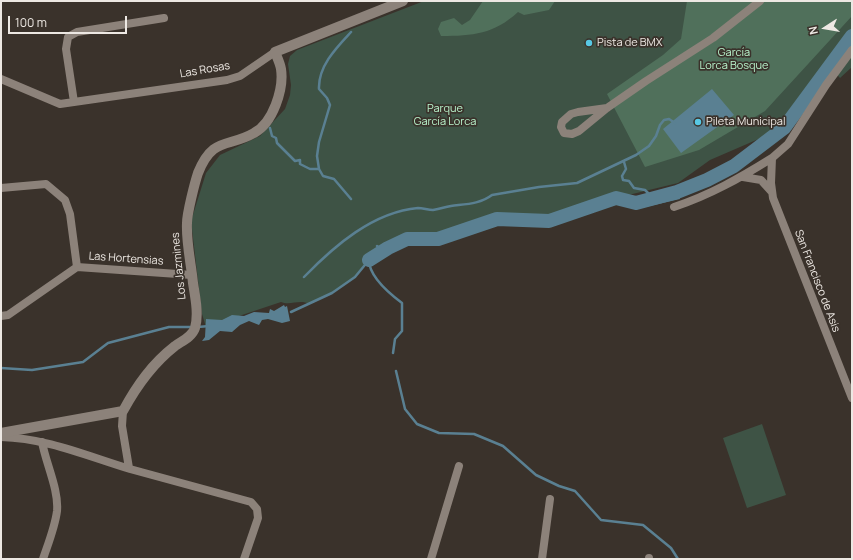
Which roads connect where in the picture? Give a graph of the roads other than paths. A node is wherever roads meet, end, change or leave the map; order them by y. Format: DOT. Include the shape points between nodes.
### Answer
graph roads {
  1 [pos="403,1"];
  2 [pos="760,1"];
  3 [pos="164,18"];
  4 [pos="852,50"];
  5 [pos="275,52"];
  6 [pos="1,79"];
  7 [pos="74,102"];
  8 [pos="607,108"];
  9 [pos="772,158"];
  10 [pos="742,177"];
  11 [pos="1,188"];
  12 [pos="773,194"];
  13 [pos="674,207"];
  14 [pos="78,267"];
  15 [pos="192,276"];
  16 [pos="1,316"];
  17 [pos="852,398"];
  18 [pos="123,411"];
  19 [pos="1,433"];
  20 [pos="1,437"];
  21 [pos="42,442"];
  22 [pos="459,466"];
  23 [pos="129,468"];
  24 [pos="550,499"];
  25 [pos="43,559"];
  26 [pos="244,559"];
  27 [pos="431,559"];
  28 [pos="542,559"];
  1 -- 5 [label="street, Las Rosas"];
  2 -- 8 [label="street" via="713,38"];
  3 -- 7 [label="street" via="77,32 68,37 66,49"];
  4 -- 9 [label="street" via="788,144"];
  5 -- 7 [label="street, Las Rosas" via="240,76 227,80"];
  5 -- 15 [label="street, Los Jazmines" via="280,69 281,87 274,109 256,133 219,144 198,172 187,222"];
  6 -- 7 [label="street, Las Rosas" via="60,104"];
  8 -- 8 [label="street" via="571,114 562,122 564,134 579,131"];
  9 -- 10 [label="street"];
  9 -- 12 [label="street, San Francisco de Asis"];
  10 -- 12 [label="street, San Francisco de Asis" via="761,180"];
  10 -- 13 [label="street" via="698,199"];
  11 -- 14 [label="street" via="46,184 65,200 70,214"];
  12 -- 17 [label="street, San Francisco de Asis"];
  14 -- 15 [label="street, Las Hortensias"];
  14 -- 16 [label="street, Las Hortensias" via="8,315"];
  15 -- 18 [label="street, Los Jazmines" via="196,304 193,331 151,367 135,388"];
  18 -- 19 [label="street"];
  18 -- 23 [label="street, Los Jazmines" via="122,426"];
  20 -- 21 [label="street"];
  21 -- 23 [label="street"];
  21 -- 25 [label="street" via="56,495 57,511"];
  22 -- 27 [label="street"];
  23 -- 26 [label="street" via="251,502 257,508 258,518"];
  24 -- 28 [label="street"];
}
